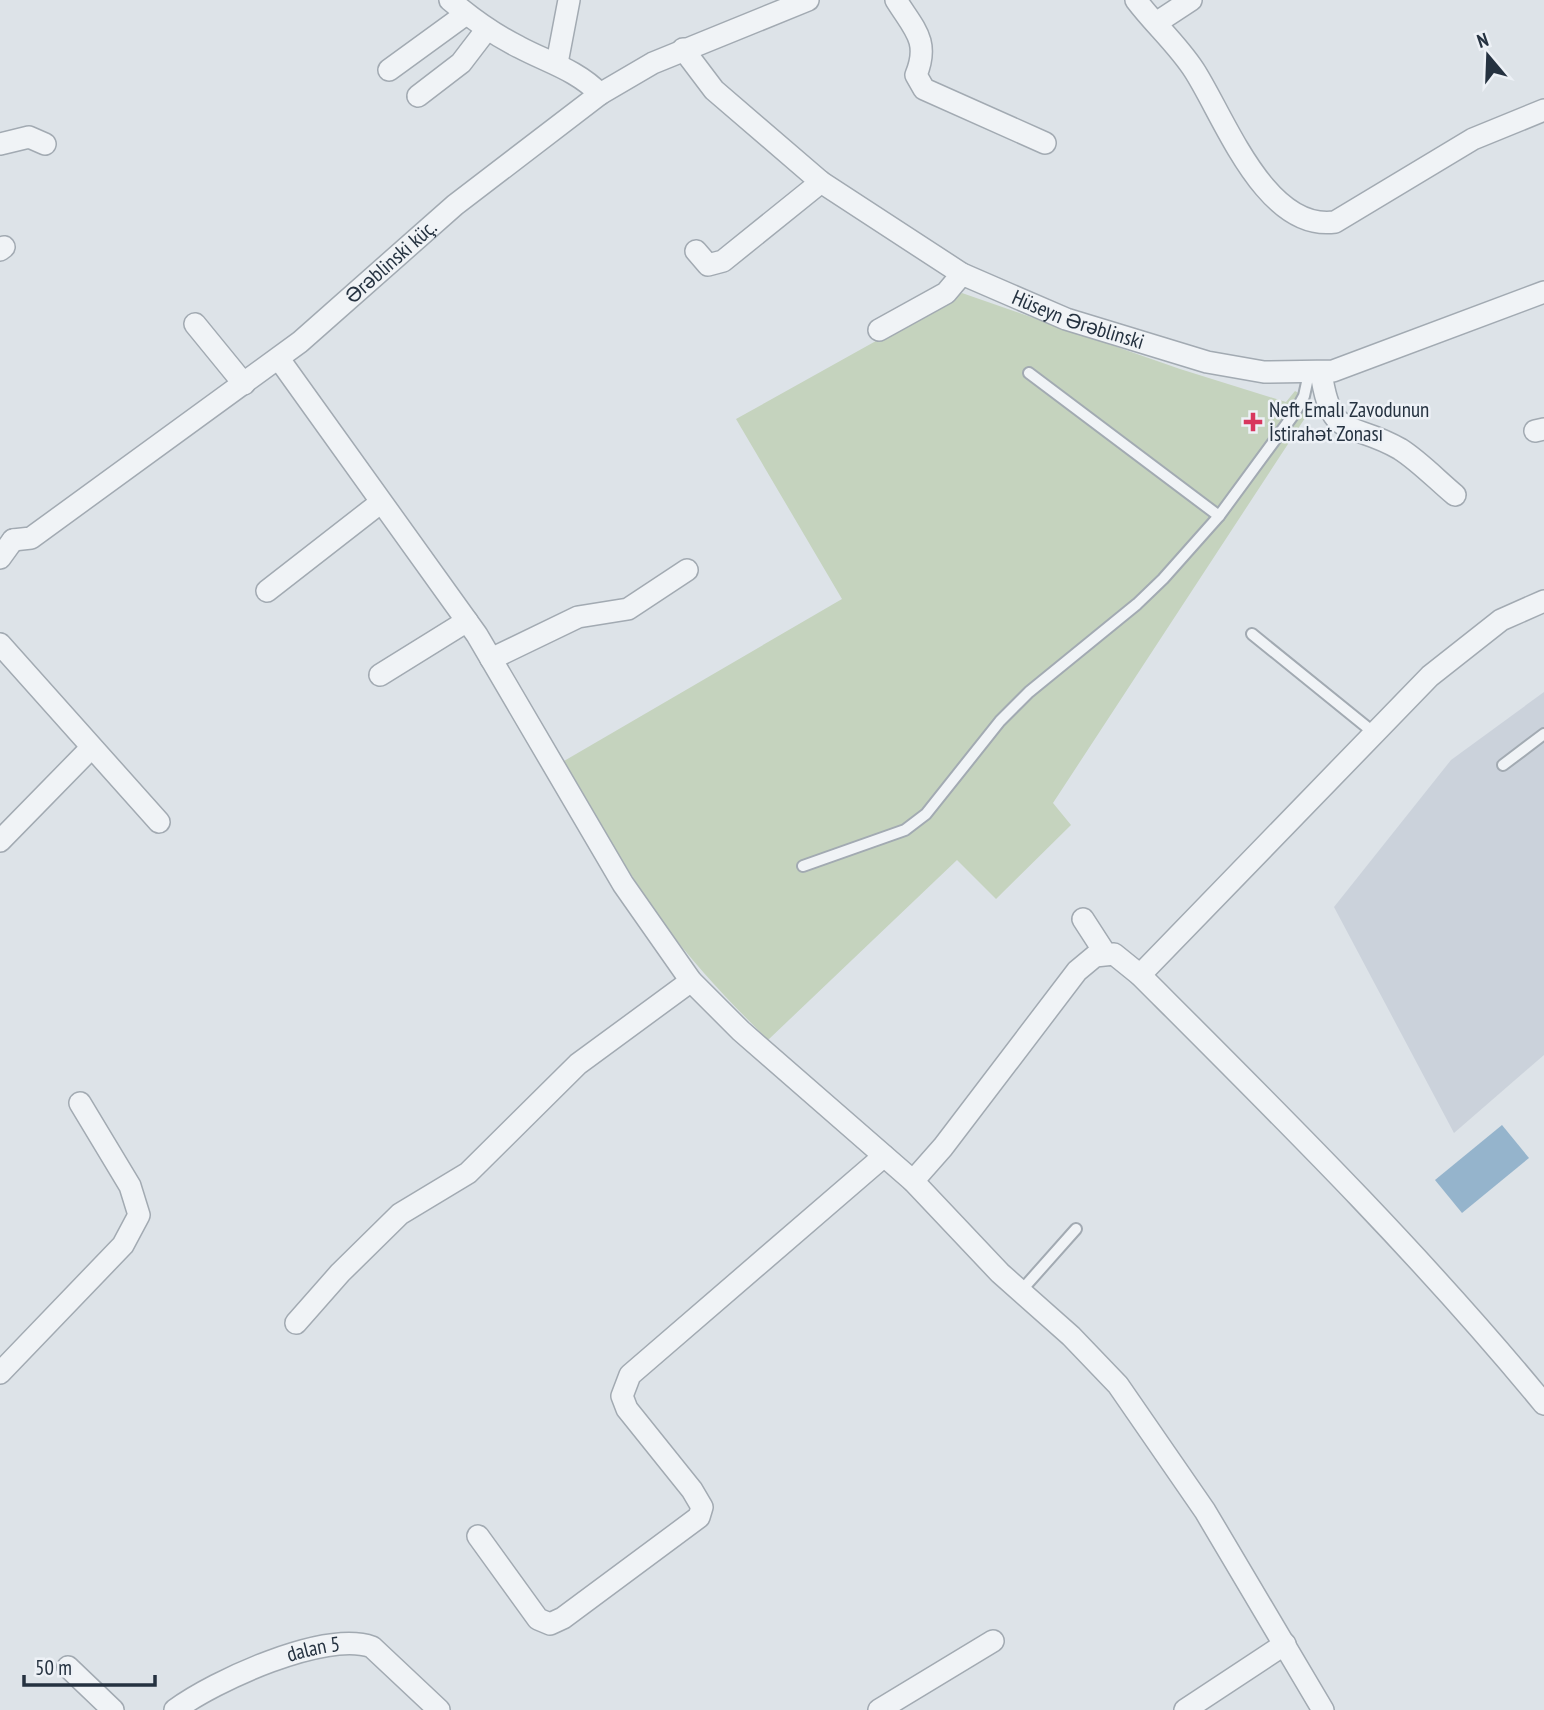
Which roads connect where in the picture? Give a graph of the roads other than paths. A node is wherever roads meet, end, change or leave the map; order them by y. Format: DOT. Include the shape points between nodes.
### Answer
graph roads {
  1 [pos="569,0"];
  2 [pos="808,0"];
  3 [pos="896,0"];
  4 [pos="1136,0"];
  5 [pos="1191,0"];
  6 [pos="458,7"];
  7 [pos="1156,23"];
  8 [pos="487,29"];
  9 [pos="683,49"];
  10 [pos="557,63"];
  11 [pos="389,71"];
  12 [pos="600,94"];
  13 [pos="418,96"];
  14 [pos="1544,110"];
  15 [pos="1045,143"];
  16 [pos="0,144"];
  17 [pos="45,144"];
  18 [pos="821,182"];
  19 [pos="696,251"];
  20 [pos="962,275"];
  21 [pos="1544,292"];
  22 [pos="195,324"];
  23 [pos="879,330"];
  24 [pos="279,359"];
  25 [pos="1029,373"];
  26 [pos="1315,373"];
  27 [pos="244,384"];
  28 [pos="1455,495"];
  29 [pos="380,502"];
  30 [pos="1219,516"];
  31 [pos="6,536"];
  32 [pos="0,558"];
  33 [pos="687,570"];
  34 [pos="267,591"];
  35 [pos="1544,601"];
  36 [pos="467,621"];
  37 [pos="1252,634"];
  38 [pos="0,644"];
  39 [pos="491,659"];
  40 [pos="380,676"];
  41 [pos="1373,732"];
  42 [pos="1544,734"];
  43 [pos="91,748"];
  44 [pos="1503,765"];
  45 [pos="159,822"];
  46 [pos="0,841"];
  47 [pos="803,866"];
  48 [pos="1083,919"];
  49 [pos="1105,953"];
  50 [pos="1140,975"];
  51 [pos="691,981"];
  52 [pos="80,1102"];
  53 [pos="884,1156"];
  54 [pos="913,1181"];
  55 [pos="1076,1229"];
  56 [pos="1020,1292"];
  57 [pos="296,1323"];
  58 [pos="0,1373"];
  59 [pos="1544,1404"];
  60 [pos="478,1536"];
  61 [pos="993,1641"];
  62 [pos="1285,1644"];
  63 [pos="68,1667"];
  64 [pos="113,1710"];
  65 [pos="175,1710"];
  66 [pos="439,1710"];
  67 [pos="879,1710"];
  68 [pos="1185,1710"];
  69 [pos="1323,1710"];
  1 -- 10 [label="street"];
  2 -- 9 [label="street, Ərəblinski küç."];
  3 -- 15 [label="street" via="922,43 923,59 916,75 924,89"];
  4 -- 7 [label="street"];
  5 -- 7 [label="street"];
  6 -- 8 [label="street"];
  6 -- 11 [label="street"];
  7 -- 14 [label="street" via="1193,69 1258,178 1283,205 1316,222 1335,222 1473,139"];
  8 -- 10 [label="street"];
  8 -- 13 [label="street" via="461,63"];
  9 -- 12 [label="street, Ərəblinski küç."];
  9 -- 18 [label="street, Hüseyn Ərəblinski" via="723,98"];
  10 -- 12 [label="street"];
  12 -- 24 [label="street, Ərəblinski küç." via="480,184"];
  16 -- 17 [label="street" via="29,137"];
  18 -- 19 [label="street" via="723,261 708,265"];
  18 -- 20 [label="street, Hüseyn Ərəblinski"];
  20 -- 23 [label="street" via="946,293"];
  20 -- 26 [label="street, Hüseyn Ərəblinski" via="1066,319 1207,362 1242,370"];
  21 -- 26 [label="street, Hüseyn Ərəblinski" via="1349,365"];
  22 -- 27 [label="street"];
  24 -- 27 [label="street, Ərəblinski küç."];
  24 -- 29 [label="street"];
  25 -- 30 [label="lane"];
  26 -- 28 [label="street" via="1335,419 1401,450"];
  26 -- 30 [label="lane" via="1294,414"];
  27 -- 31 [label="street, Ərəblinski küç." via="31,538"];
  29 -- 34 [label="street"];
  29 -- 36 [label="street"];
  30 -- 47 [label="lane" via="1138,604 1000,721 926,814 905,830"];
  31 -- 32 [label="street, Ərəblinski küç."];
  33 -- 39 [label="street" via="628,609 578,617"];
  35 -- 41 [label="street" via="1501,620 1450,659"];
  36 -- 39 [label="street"];
  36 -- 40 [label="street"];
  37 -- 41 [label="lane"];
  38 -- 43 [label="street"];
  39 -- 51 [label="street" via="635,903"];
  41 -- 50 [label="street"];
  42 -- 44 [label="lane"];
  43 -- 45 [label="street"];
  43 -- 46 [label="street"];
  48 -- 49 [label="street"];
  49 -- 50 [label="street" via="1123,959"];
  49 -- 54 [label="street" via="1077,971"];
  50 -- 59 [label="street" via="1432,1272"];
  51 -- 53 [label="street"];
  51 -- 57 [label="street" via="578,1064 468,1172 400,1214"];
  52 -- 58 [label="street" via="130,1186 139,1214 123,1245"];
  53 -- 54 [label="street"];
  53 -- 60 [label="street" via="630,1375 622,1396 627,1409 692,1490 702,1507 699,1517 550,1624 538,1619"];
  54 -- 56 [label="street"];
  55 -- 56 [label="lane"];
  56 -- 62 [label="street" via="1095,1359 1139,1411"];
  61 -- 67 [label="street"];
  62 -- 68 [label="street"];
  62 -- 69 [label="street"];
  63 -- 64 [label="street"];
  65 -- 66 [label="street, dalan 5" via="256,1668 340,1643 372,1647"];
}
